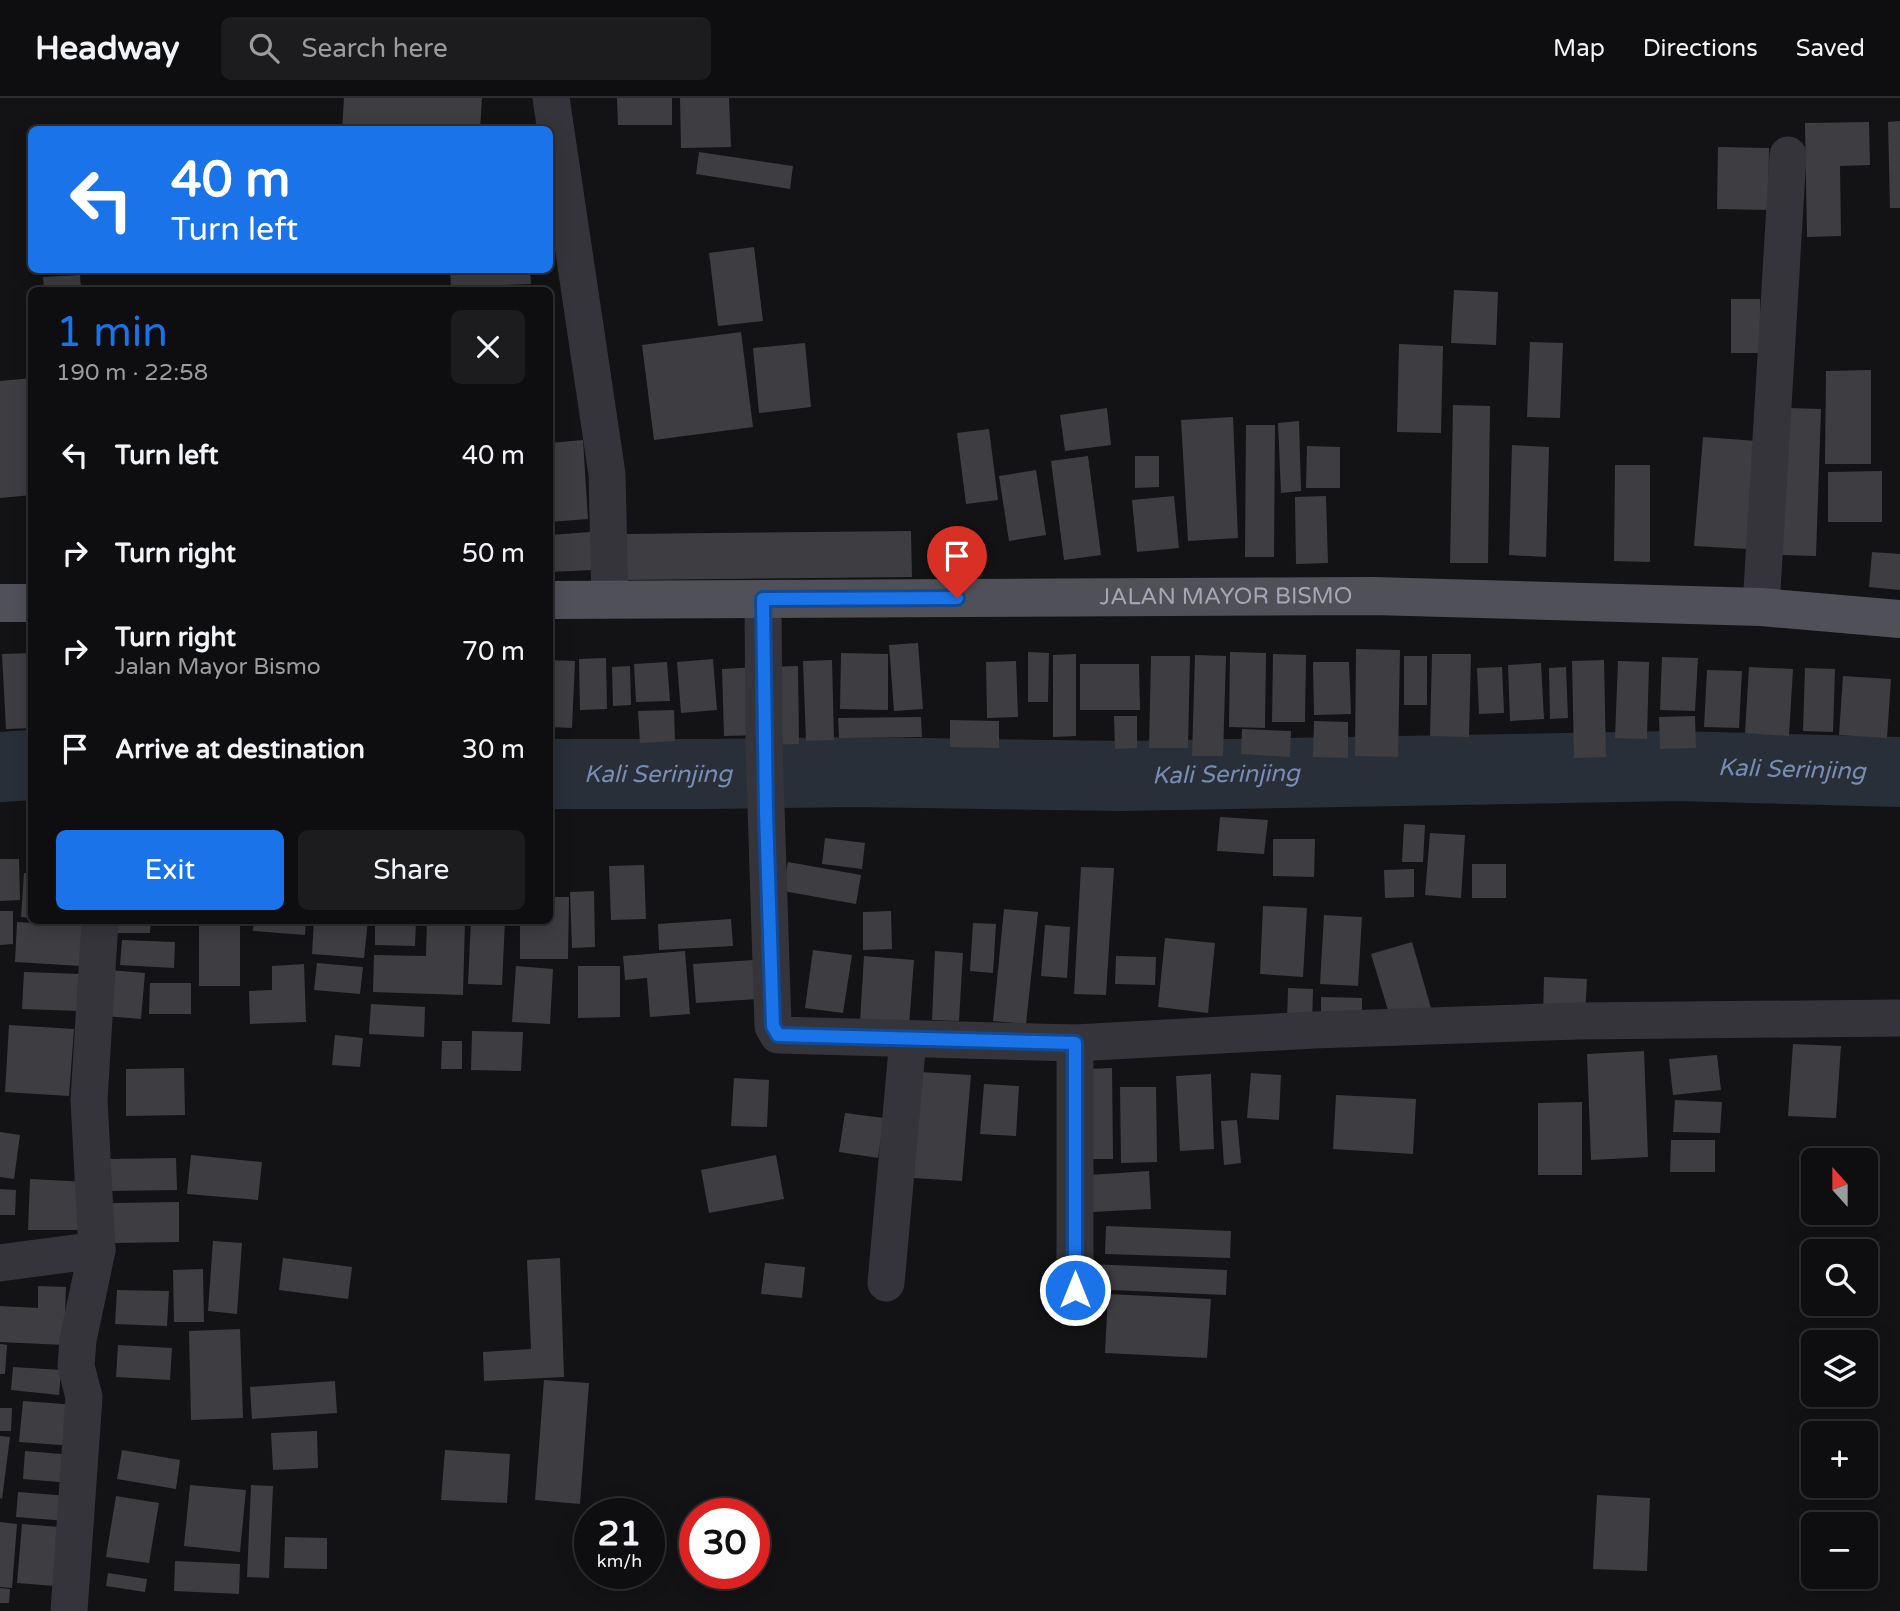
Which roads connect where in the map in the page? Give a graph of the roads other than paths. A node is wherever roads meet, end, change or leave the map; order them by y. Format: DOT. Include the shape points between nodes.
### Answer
graph roads {
  1 [pos="551,98"];
  2 [pos="1788,155"];
  3 [pos="610,599"];
  4 [pos="763,599"];
  5 [pos="553,600"];
  6 [pos="0,603"];
  7 [pos="28,603"];
  8 [pos="1760,607"];
  9 [pos="1900,619"];
  10 [pos="100,924"];
  11 [pos="1900,1018"];
  12 [pos="908,1039"];
  13 [pos="1075,1043"];
  14 [pos="97,1250"];
  15 [pos="0,1263"];
  16 [pos="886,1283"];
  17 [pos="1075,1290"];
  18 [pos="69,1611"];
  1 -- 3 [label="street" via="607,474"];
  2 -- 8 [label="street"];
  3 -- 4 [label="main road, JALAN MAYOR BISMO"];
  3 -- 5 [label="main road, JALAN MAYOR BISMO"];
  4 -- 8 [label="main road, JALAN MAYOR BISMO" via="1373,596"];
  4 -- 12 [label="street" via="773,1026 778,1035"];
  6 -- 7 [label="main road"];
  8 -- 9 [label="main road, JALAN MAYOR BISMO"];
  10 -- 14 [label="street" via="89,1100"];
  11 -- 13 [label="street" via="1578,1021"];
  12 -- 13 [label="street"];
  12 -- 16 [label="street"];
  13 -- 17 [label="street"];
  14 -- 15 [label="street"];
  14 -- 18 [label="street" via="78,1340 76,1366 84,1397"];
}
